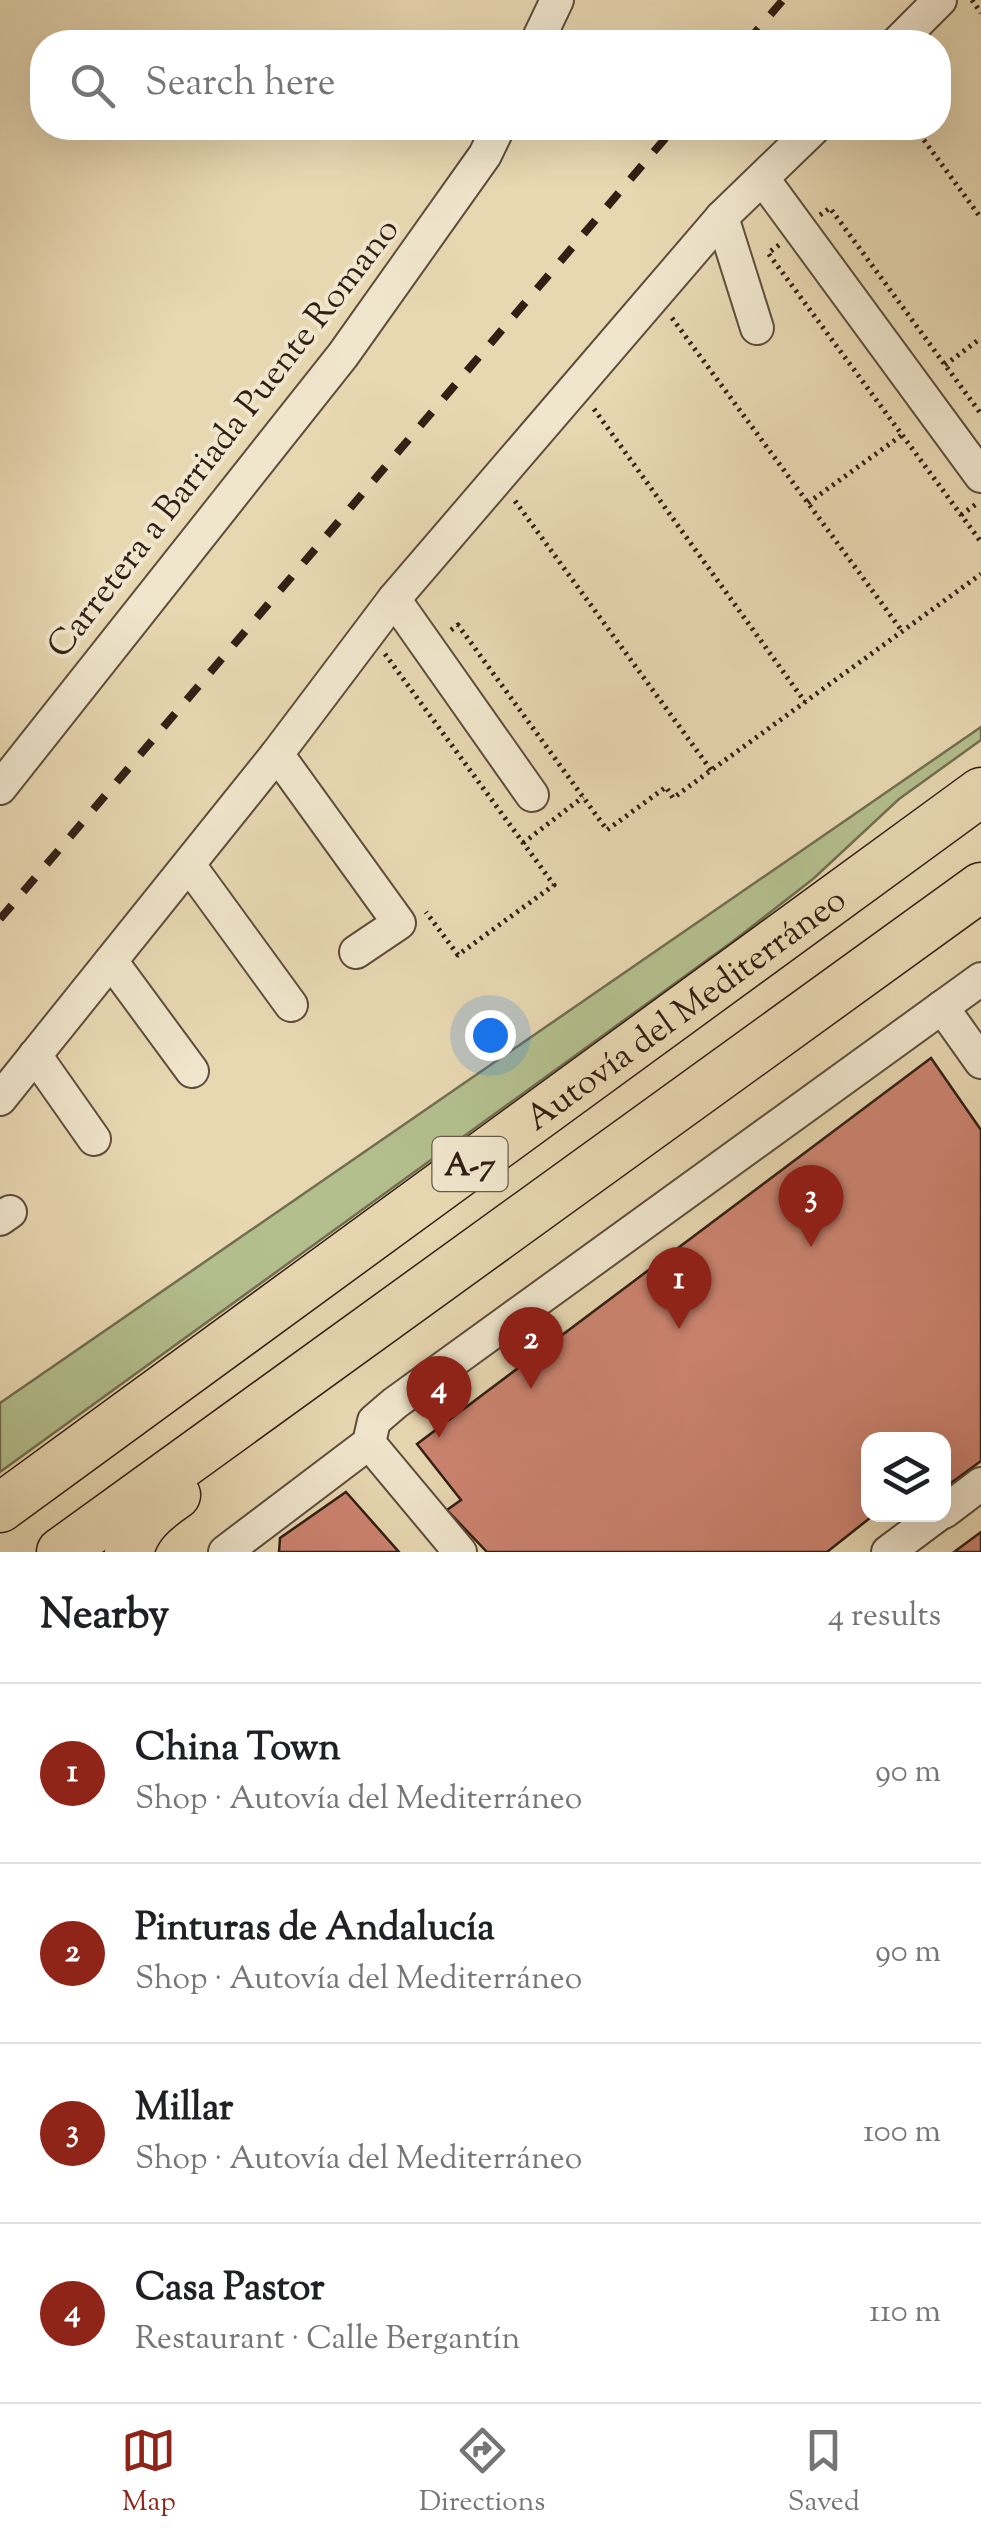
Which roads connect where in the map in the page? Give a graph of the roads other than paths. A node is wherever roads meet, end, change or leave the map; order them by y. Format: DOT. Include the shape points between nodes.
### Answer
graph roads {
  1 [pos="557,0"];
  2 [pos="940,0"];
  3 [pos="543,30"];
  4 [pos="910,30"];
  5 [pos="492,140"];
  6 [pos="802,140"];
  7 [pos="763,179"];
  8 [pos="722,217"];
  9 [pos="757,328"];
  10 [pos="981,476"];
  11 [pos="394,599"];
  12 [pos="277,754"];
  13 [pos="0,788"];
  14 [pos="981,790"];
  15 [pos="532,796"];
  16 [pos="189,865"];
  17 [pos="981,887"];
  18 [pos="356,952"];
  19 [pos="111,961"];
  20 [pos="981,978"];
  21 [pos="292,1004"];
  22 [pos="942,1007"];
  23 [pos="35,1055"];
  24 [pos="981,1062"];
  25 [pos="193,1070"];
  26 [pos="0,1099"];
  27 [pos="95,1138"];
  28 [pos="300,1378"];
  29 [pos="369,1443"];
  30 [pos="981,1484"];
  31 [pos="951,1506"];
  32 [pos="0,1508"];
  33 [pos="277,1511"];
  34 [pos="930,1522"];
  35 [pos="61,1552"];
  36 [pos="129,1552"];
  37 [pos="225,1552"];
  38 [pos="256,1552"];
  39 [pos="460,1552"];
  40 [pos="888,1552"];
  1 -- 3 [label="street"];
  2 -- 4 [label="street"];
  5 -- 13 [label="street, Carretera a Barriada Puente Romano" via="344,354"];
  6 -- 7 [label="street"];
  7 -- 8 [label="street"];
  7 -- 10 [label="street"];
  8 -- 9 [label="street"];
  8 -- 11 [label="street"];
  11 -- 12 [label="street"];
  11 -- 15 [label="street"];
  12 -- 16 [label="street"];
  12 -- 18 [label="street" via="398,923"];
  14 -- 32 [label="highway, Autovía del Mediterráneo / A-7"];
  16 -- 19 [label="street"];
  16 -- 21 [label="street"];
  17 -- 28 [label="highway, A-7"];
  19 -- 23 [label="street"];
  19 -- 25 [label="street"];
  20 -- 22 [label="street"];
  22 -- 24 [label="street"];
  22 -- 29 [label="street" via="383,1412"];
  23 -- 26 [label="street"];
  23 -- 27 [label="street"];
  28 -- 35 [label="highway, A-7"];
  28 -- 36 [label="highway" via="291,1414 150,1514"];
  29 -- 33 [label="street"];
  29 -- 39 [label="street"];
  30 -- 31 [label="street"];
  33 -- 37 [label="street"];
  33 -- 38 [label="street"];
  34 -- 40 [label="street"];
}
